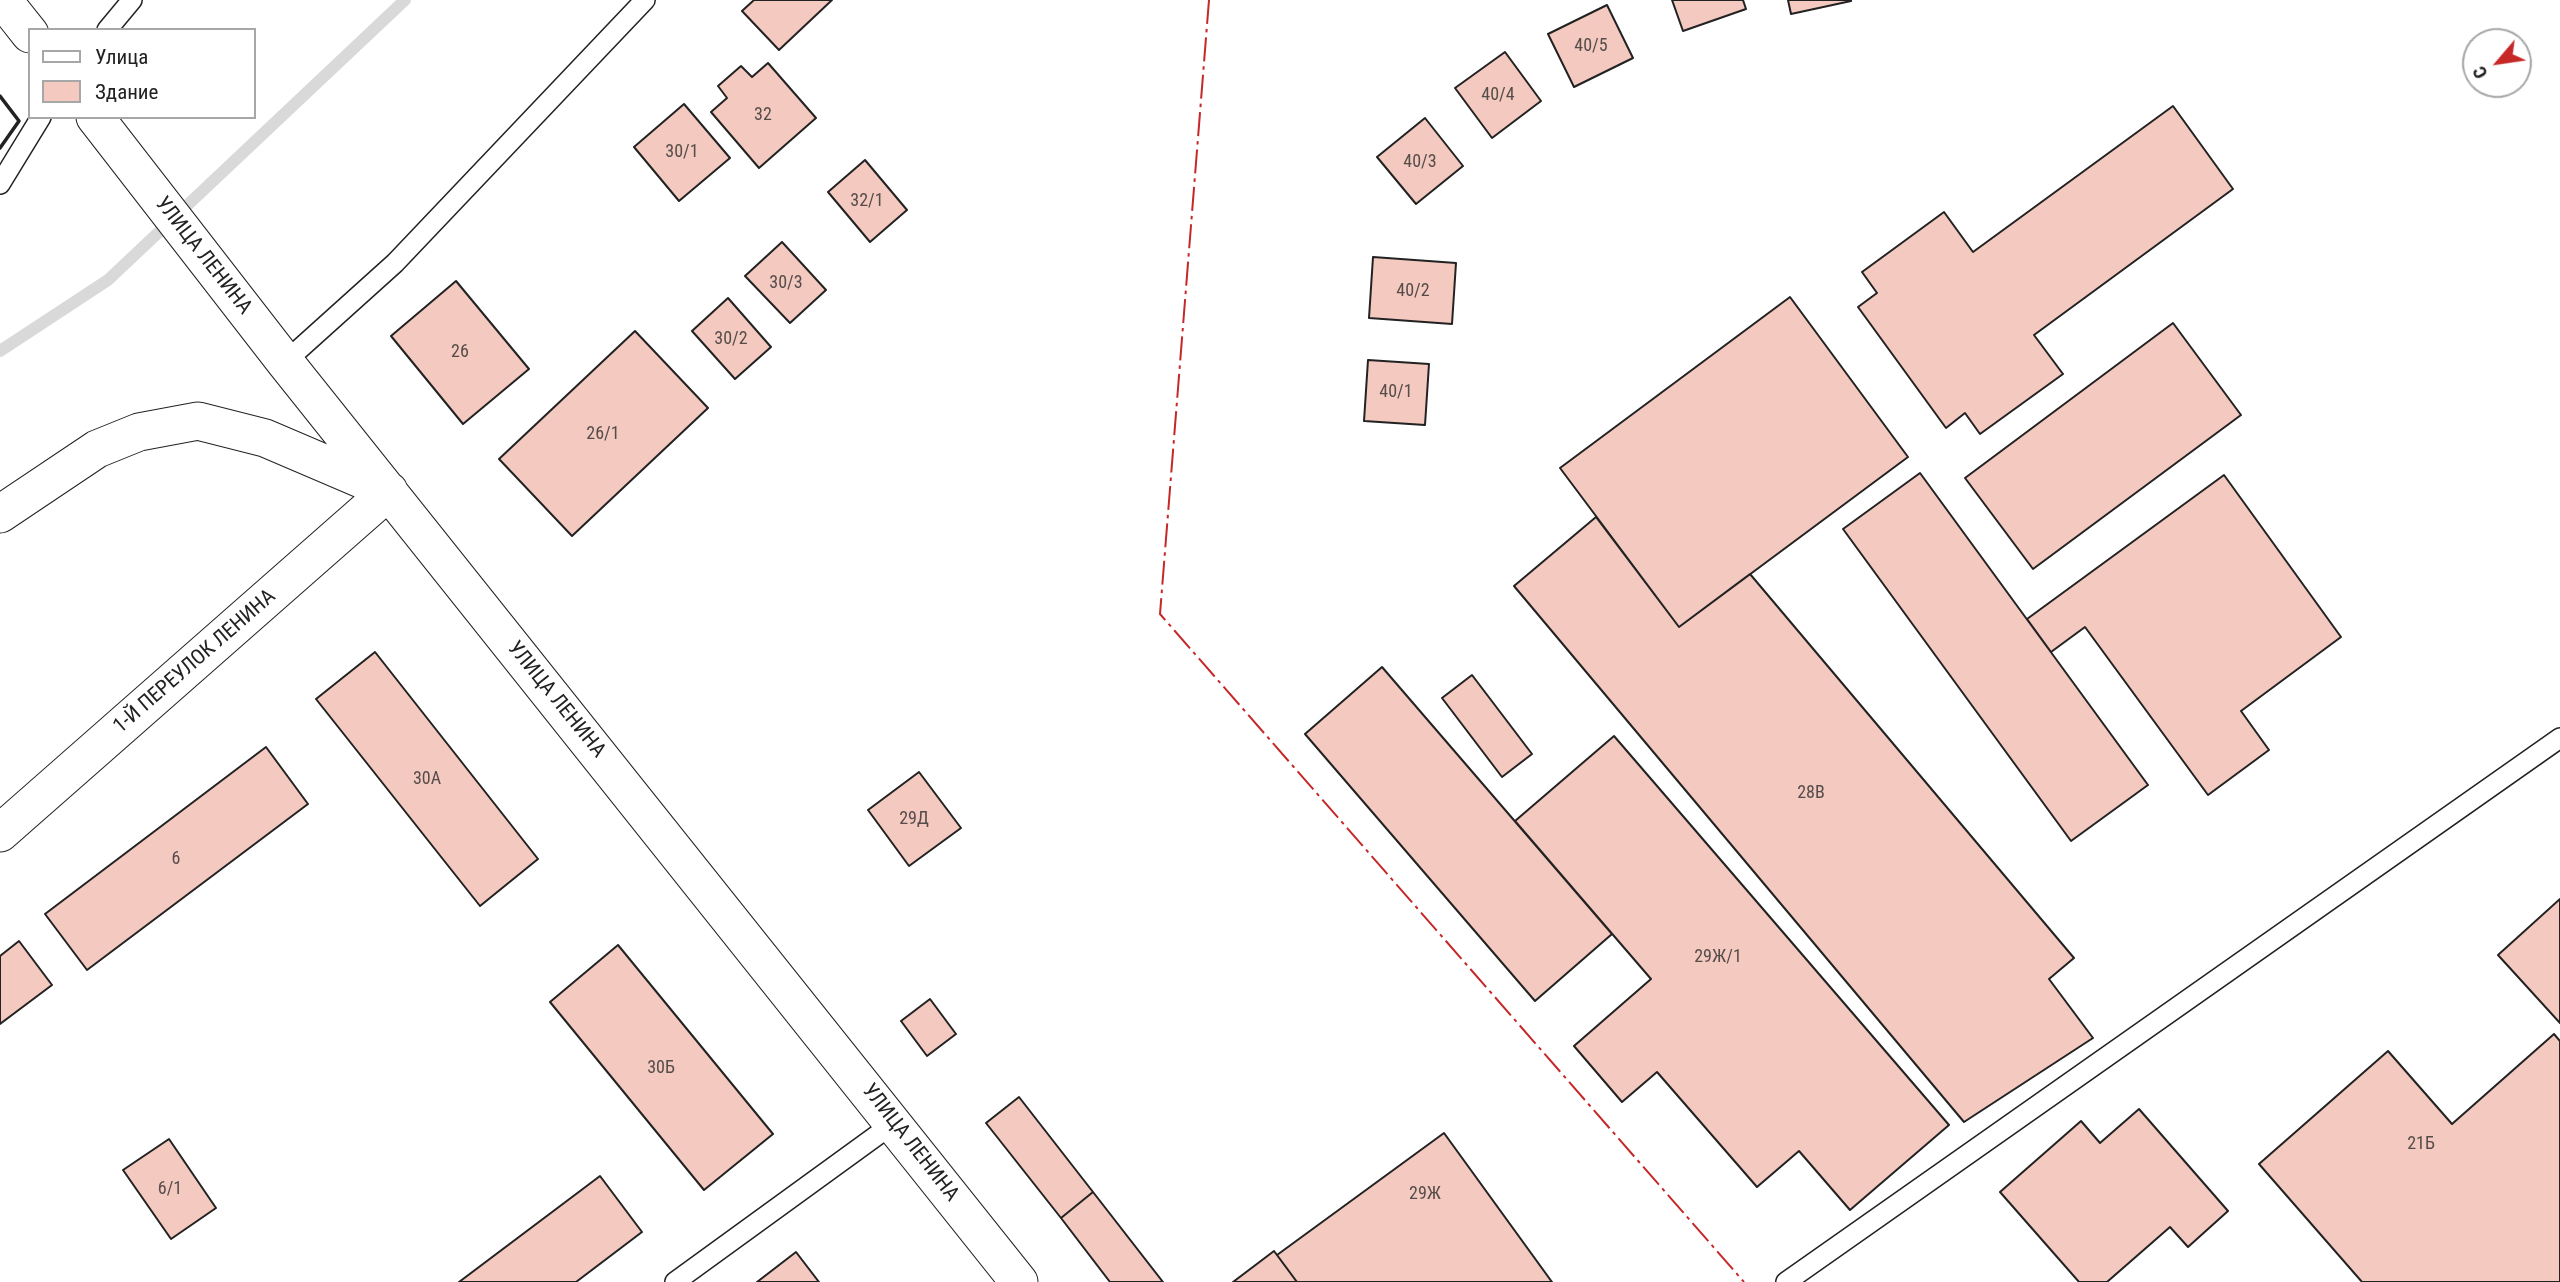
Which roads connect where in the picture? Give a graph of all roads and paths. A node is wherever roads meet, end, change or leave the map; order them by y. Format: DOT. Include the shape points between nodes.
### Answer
graph roads {
  1 [pos="3,0"];
  2 [pos="132,0"];
  3 [pos="645,0"];
  4 [pos="109,28"];
  5 [pos="28,31"];
  6 [pos="40,119"];
  7 [pos="97,119"];
  8 [pos="0,184"];
  9 [pos="285,362"];
  10 [pos="389,491"];
  11 [pos="0,514"];
  12 [pos="2560,738"];
  13 [pos="0,833"];
  14 [pos="894,1123"];
  15 [pos="675,1282"];
  16 [pos="1019,1282"];
  17 [pos="1786,1282"];
  1 -- 5 [label="street"];
  2 -- 4 [label="lane"];
  3 -- 9 [label="lane" via="395,263"];
  6 -- 8 [label="lane"];
  7 -- 9 [label="street, УЛИЦА ЛЕНИНА"];
  9 -- 10 [label="street, УЛИЦА ЛЕНИНА"];
  10 -- 11 [label="street" via="265,438 198,421 139,432 97,449"];
  10 -- 13 [label="street, 1-Й ПЕРЕУЛОК ЛЕНИНА"];
  10 -- 14 [label="street, УЛИЦА ЛЕНИНА"];
  12 -- 17 [label="lane"];
  14 -- 15 [label="lane"];
  14 -- 16 [label="street, УЛИЦА ЛЕНИНА"];
}
